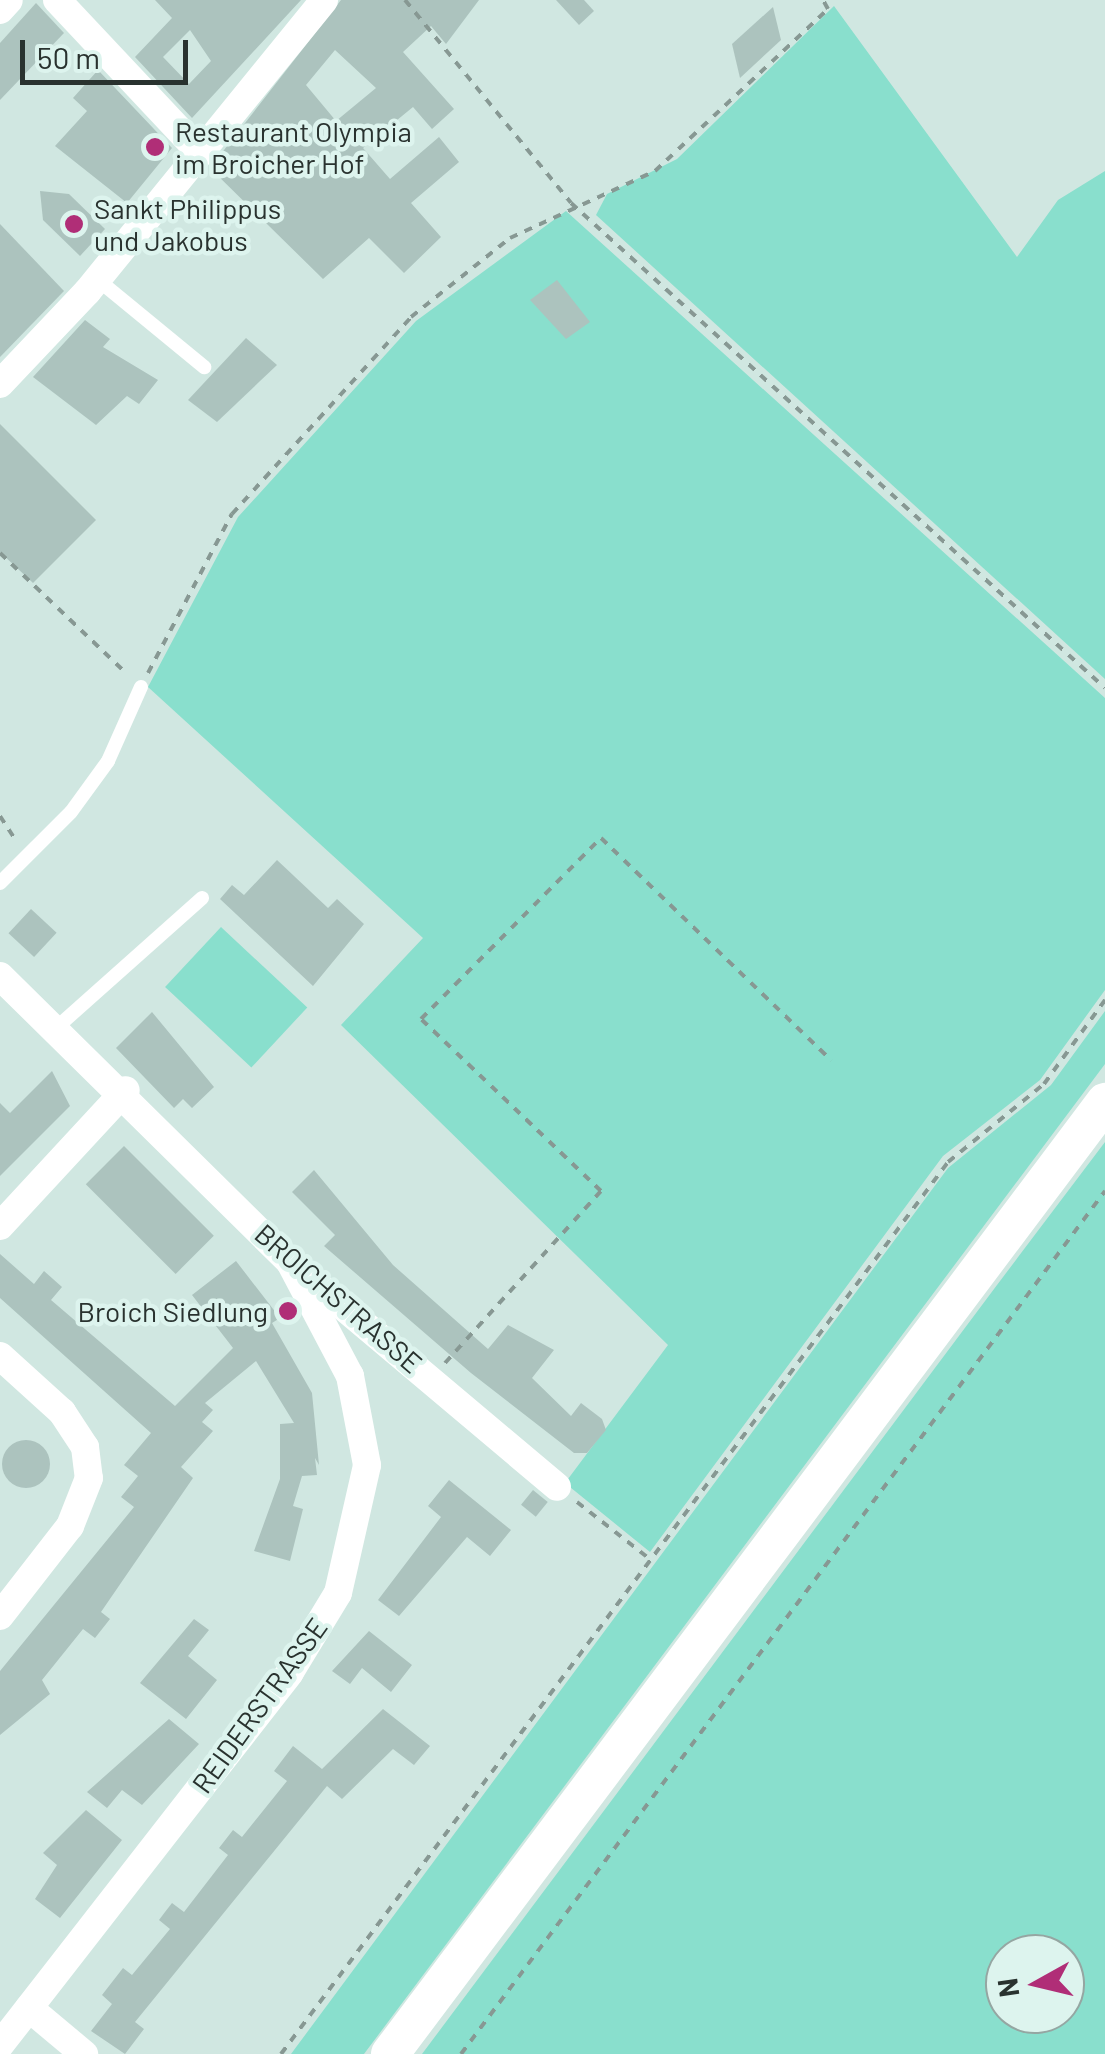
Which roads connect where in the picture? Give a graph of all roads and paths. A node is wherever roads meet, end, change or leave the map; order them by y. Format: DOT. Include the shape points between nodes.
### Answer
graph roads {
  1 [pos="9,0"];
  2 [pos="57,0"];
  3 [pos="324,0"];
  4 [pos="405,0"];
  5 [pos="823,0"];
  6 [pos="0,10"];
  7 [pos="198,150"];
  8 [pos="571,203"];
  9 [pos="97,279"];
  10 [pos="204,367"];
  11 [pos="0,384"];
  12 [pos="0,553"];
  13 [pos="141,686"];
  14 [pos="1105,688"];
  15 [pos="0,816"];
  16 [pos="25,855"];
  17 [pos="0,883"];
  18 [pos="202,898"];
  19 [pos="0,976"];
  20 [pos="1105,1000"];
  21 [pos="55,1029"];
  22 [pos="831,1060"];
  23 [pos="126,1090"];
  24 [pos="1105,1102"];
  25 [pos="1105,1191"];
  26 [pos="0,1226"];
  27 [pos="290,1262"];
  28 [pos="0,1356"];
  29 [pos="432,1378"];
  30 [pos="557,1487"];
  31 [pos="651,1560"];
  32 [pos="0,1616"];
  33 [pos="29,2008"];
  34 [pos="0,2046"];
  35 [pos="84,2054"];
  36 [pos="281,2054"];
  37 [pos="390,2054"];
  38 [pos="461,2054"];
  1 -- 6 [label="street"];
  2 -- 7 [label="street"];
  3 -- 7 [label="street"];
  4 -- 8 [label="path"];
  5 -- 8 [label="path" via="828,9 655,171"];
  7 -- 9 [label="street"];
  8 -- 13 [label="path" via="410,316 232,514"];
  8 -- 14 [label="path"];
  9 -- 10 [label="lane"];
  9 -- 11 [label="street"];
  12 -- 13 [label="path"];
  13 -- 16 [label="lane" via="108,761"];
  15 -- 16 [label="path"];
  16 -- 17 [label="lane"];
  18 -- 21 [label="lane"];
  19 -- 21 [label="street, BROICHSTRASSE"];
  20 -- 31 [label="path" via="1044,1084 948,1162"];
  21 -- 23 [label="street, BROICHSTRASSE"];
  22 -- 29 [label="path" via="601,838 421,1020 601,1190"];
  23 -- 26 [label="street"];
  23 -- 27 [label="street, BROICHSTRASSE"];
  24 -- 37 [label="main road"];
  25 -- 38 [label="path"];
  27 -- 29 [label="street, BROICHSTRASSE"];
  27 -- 33 [label="street, REIDERSTRASSE" via="350,1376 366,1465 338,1593 290,1672"];
  28 -- 32 [label="street" via="62,1412 85,1447 88,1478 70,1526"];
  29 -- 30 [label="street, BROICHSTRASSE"];
  30 -- 31 [label="path"];
  31 -- 36 [label="path"];
  33 -- 34 [label="street, REIDERSTRASSE"];
  33 -- 35 [label="street"];
}
